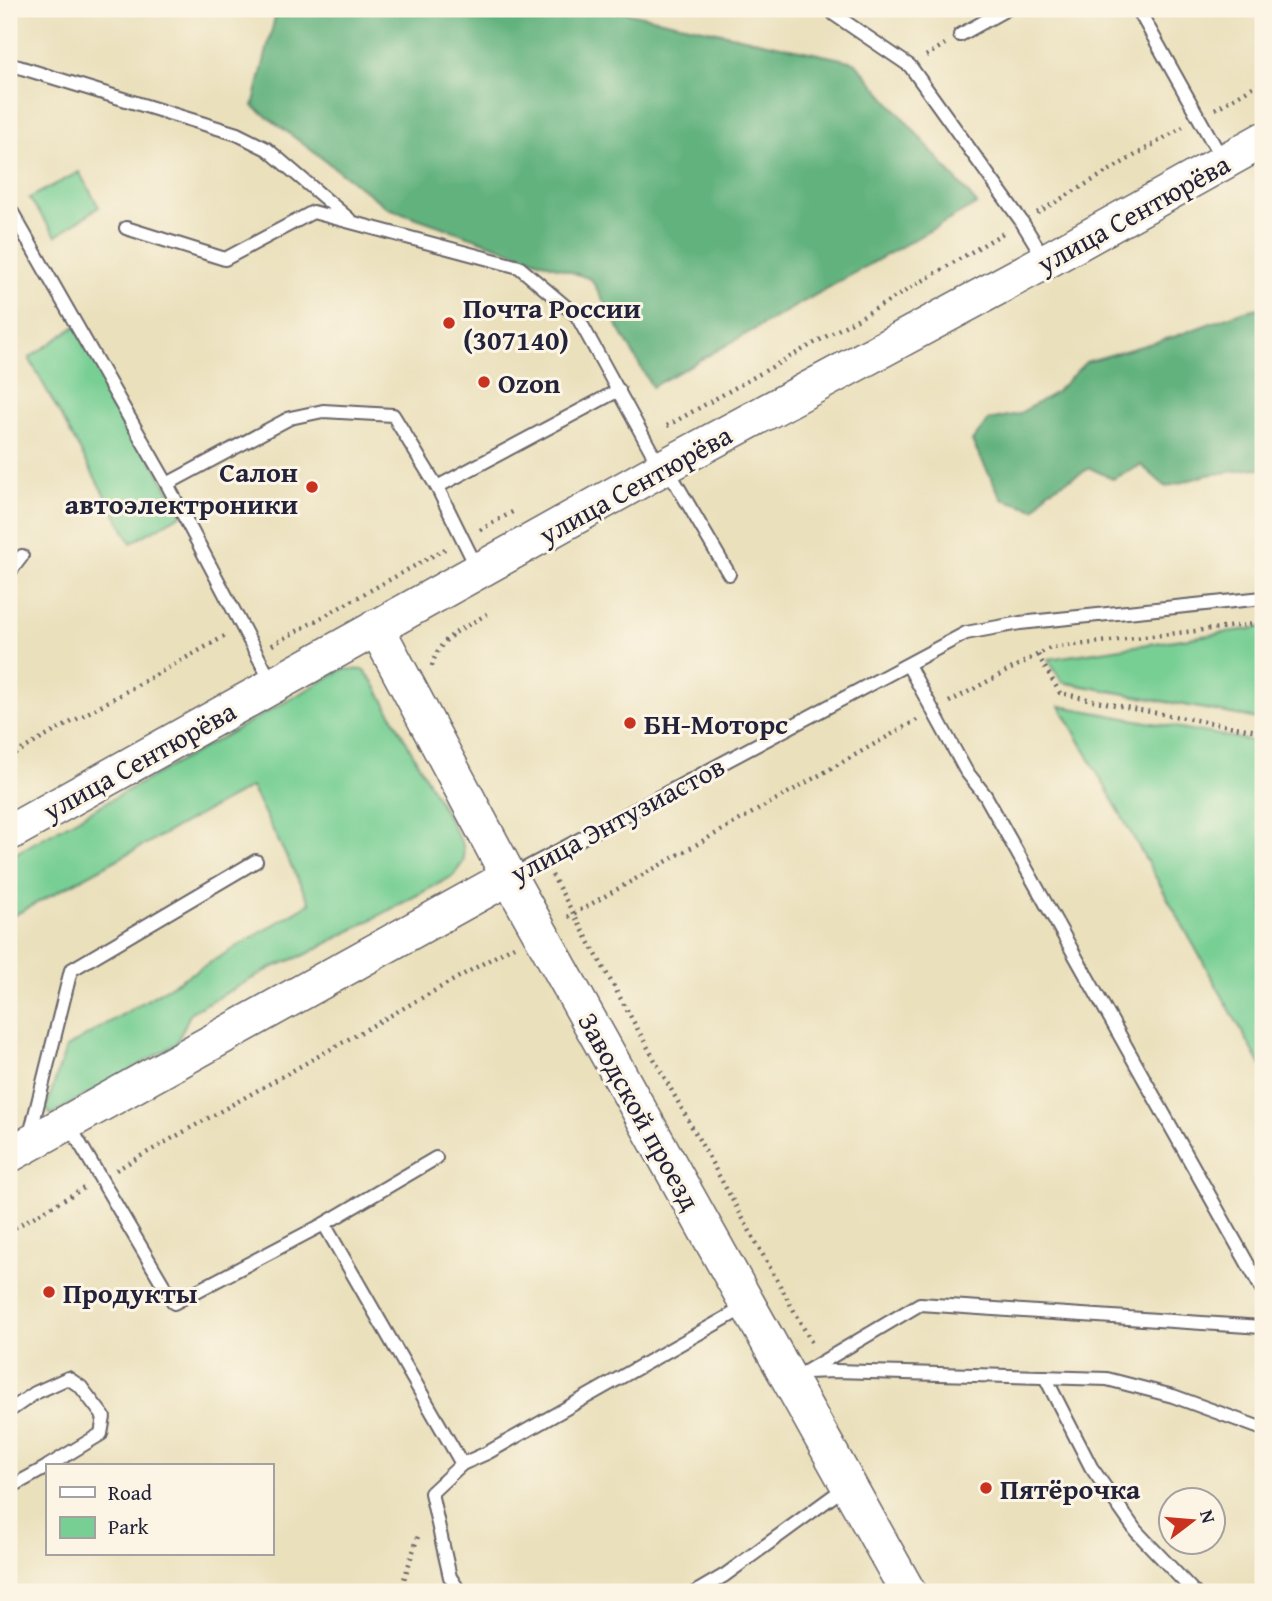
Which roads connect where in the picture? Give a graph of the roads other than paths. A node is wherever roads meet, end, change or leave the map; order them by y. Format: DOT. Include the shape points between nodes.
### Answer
graph roads {
  1 [pos="831,9"];
  2 [pos="1007,9"];
  3 [pos="1138,9"];
  4 [pos="960,35"];
  5 [pos="9,64"];
  6 [pos="1263,140"];
  7 [pos="1223,162"];
  8 [pos="9,207"];
  9 [pos="355,223"];
  10 [pos="126,228"];
  11 [pos="1046,261"];
  12 [pos="619,390"];
  13 [pos="663,467"];
  14 [pos="167,485"];
  15 [pos="437,488"];
  16 [pos="22,556"];
  17 [pos="478,570"];
  18 [pos="9,573"];
  19 [pos="729,574"];
  20 [pos="1263,598"];
  21 [pos="376,626"];
  22 [pos="908,665"];
  23 [pos="273,685"];
  24 [pos="9,833"];
  25 [pos="256,861"];
  26 [pos="509,877"];
  27 [pos="68,1122"];
  28 [pos="18,1149"];
  29 [pos="436,1158"];
  30 [pos="324,1224"];
  31 [pos="1263,1291"];
  32 [pos="748,1305"];
  33 [pos="1263,1322"];
  34 [pos="797,1377"];
  35 [pos="1045,1377"];
  36 [pos="9,1411"];
  37 [pos="1263,1429"];
  38 [pos="51,1464"];
  39 [pos="462,1464"];
  40 [pos="46,1467"];
  41 [pos="847,1485"];
  42 [pos="9,1488"];
  43 [pos="460,1592"];
  44 [pos="696,1592"];
  45 [pos="908,1592"];
  46 [pos="1194,1592"];
  1 -- 11 [label="lane" via="910,66"];
  2 -- 4 [label="lane"];
  3 -- 7 [label="lane"];
  5 -- 9 [label="lane" via="237,134 267,149"];
  6 -- 7 [label="main road, улица Сентюрёва"];
  7 -- 11 [label="main road, улица Сентюрёва"];
  8 -- 14 [label="lane"];
  9 -- 10 [label="lane" via="313,212 225,259"];
  9 -- 12 [label="lane" via="519,267 578,316"];
  11 -- 13 [label="main road, улица Сентюрёва"];
  12 -- 13 [label="lane"];
  12 -- 15 [label="lane"];
  13 -- 17 [label="main road, улица Сентюрёва"];
  13 -- 19 [label="lane"];
  14 -- 15 [label="lane" via="290,418 323,411 393,415"];
  14 -- 23 [label="lane"];
  15 -- 17 [label="lane"];
  16 -- 18 [label="lane"];
  17 -- 21 [label="main road, улица Сентюрёва"];
  20 -- 22 [label="lane, улица Энтузиастов" via="966,633"];
  21 -- 23 [label="main road, улица Сентюрёва"];
  21 -- 26 [label="main road, Заводской проезд"];
  22 -- 26 [label="lane, улица Энтузиастов"];
  22 -- 31 [label="lane"];
  23 -- 24 [label="main road, улица Сентюрёва"];
  25 -- 28 [label="lane" via="71,970"];
  26 -- 27 [label="main road, улица Энтузиастов"];
  26 -- 32 [label="main road, Заводской проезд"];
  27 -- 28 [label="main road, улица Энтузиастов"];
  27 -- 30 [label="lane" via="174,1303"];
  29 -- 30 [label="lane"];
  30 -- 39 [label="lane"];
  32 -- 34 [label="main road, Заводской проезд"];
  32 -- 39 [label="lane"];
  33 -- 34 [label="lane" via="1262,1327 920,1304"];
  34 -- 35 [label="lane" via="848,1371"];
  34 -- 41 [label="main road, Заводской проезд"];
  35 -- 37 [label="lane" via="1107,1379 1173,1396"];
  35 -- 46 [label="lane" via="1091,1467 1136,1531"];
  36 -- 38 [label="lane" via="68,1378 81,1387 103,1417 101,1434"];
  39 -- 43 [label="lane" via="431,1493 450,1577"];
  40 -- 42 [label="lane"];
  41 -- 44 [label="lane"];
  41 -- 45 [label="main road, Заводской проезд"];
}
